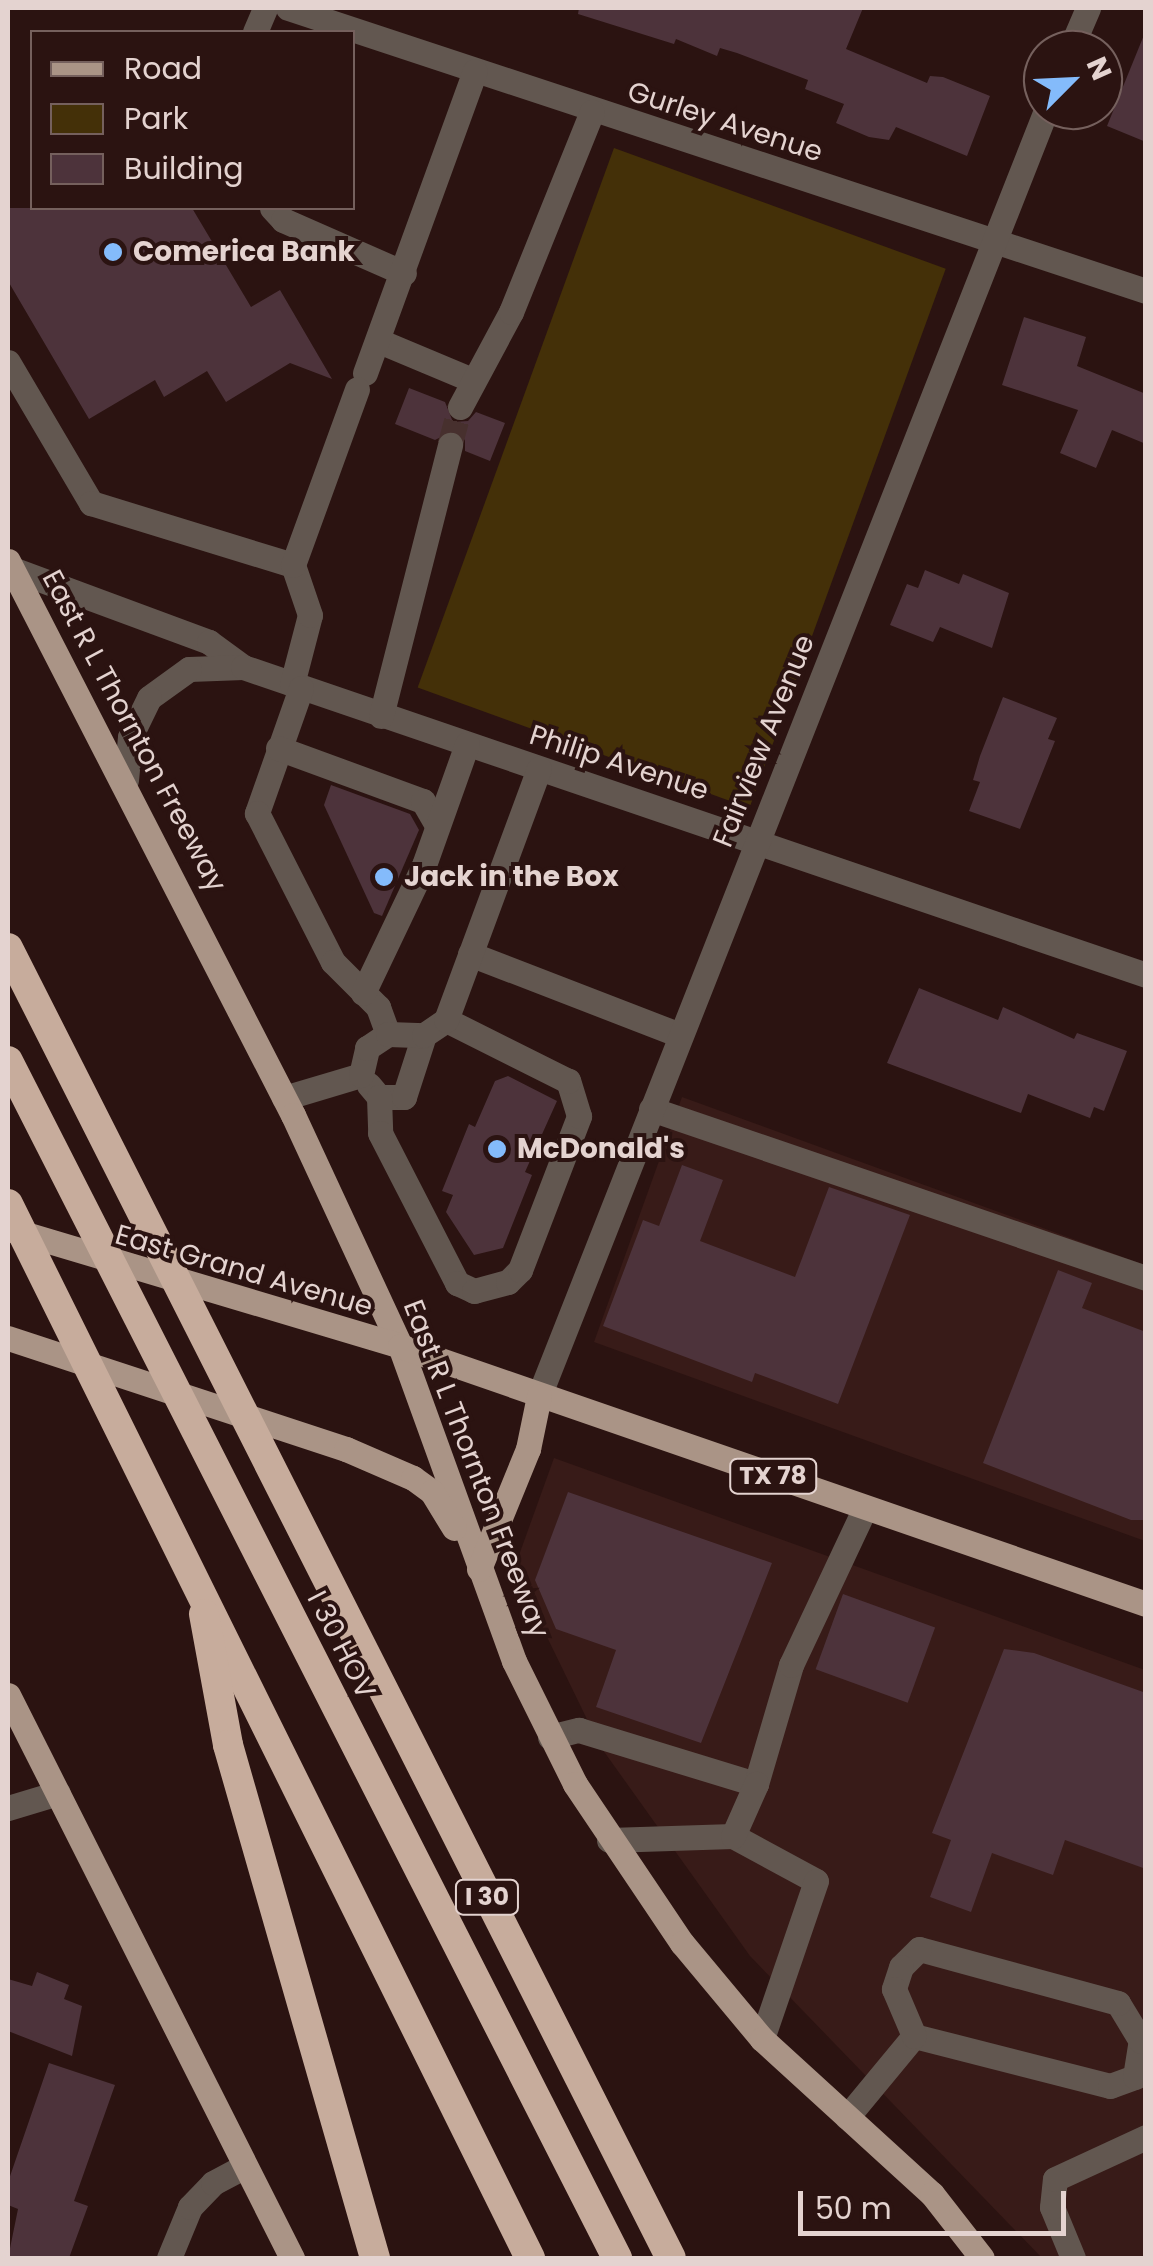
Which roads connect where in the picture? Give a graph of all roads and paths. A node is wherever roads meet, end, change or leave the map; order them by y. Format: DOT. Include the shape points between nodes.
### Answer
graph roads {
  1 [pos="288,8"];
  2 [pos="353,30"];
  3 [pos="355,31"];
  4 [pos="474,71"];
  5 [pos="592,112"];
  6 [pos="1038,130"];
  7 [pos="274,210"];
  8 [pos="994,238"];
  9 [pos="404,273"];
  10 [pos="1146,291"];
  11 [pos="379,341"];
  12 [pos="8,362"];
  13 [pos="470,379"];
  14 [pos="460,407"];
  15 [pos="450,445"];
  16 [pos="10,565"];
  17 [pos="293,565"];
  18 [pos="244,667"];
  19 [pos="297,686"];
  20 [pos="381,716"];
  21 [pos="467,744"];
  22 [pos="278,748"];
  23 [pos="538,769"];
  24 [pos="126,780"];
  25 [pos="437,825"];
  26 [pos="758,839"];
  27 [pos="8,933"];
  28 [pos="8,948"];
  29 [pos="470,954"];
  30 [pos="1146,974"];
  31 [pos="26,985"];
  32 [pos="363,993"];
  33 [pos="446,1020"];
  34 [pos="388,1034"];
  35 [pos="424,1035"];
  36 [pos="680,1035"];
  37 [pos="361,1075"];
  38 [pos="12,1084"];
  39 [pos="378,1097"];
  40 [pos="284,1098"];
  41 [pos="651,1109"];
  42 [pos="8,1204"];
  43 [pos="8,1229"];
  44 [pos="1146,1278"];
  45 [pos="8,1338"];
  46 [pos="400,1346"];
  47 [pos="539,1396"];
  48 [pos="212,1482"];
  49 [pos="865,1508"];
  50 [pos="480,1569"];
  51 [pos="198,1579"];
  52 [pos="1146,1604"];
  53 [pos="8,1695"];
  54 [pos="550,1737"];
  55 [pos="756,1784"];
  56 [pos="58,1793"];
  57 [pos="8,1808"];
  58 [pos="733,1836"];
  59 [pos="609,1840"];
  60 [pos="914,2036"];
  61 [pos="762,2038"];
  62 [pos="848,2117"];
  63 [pos="1146,2137"];
  64 [pos="246,2166"];
  65 [pos="170,2258"];
  66 [pos="292,2258"];
  67 [pos="376,2258"];
  68 [pos="530,2258"];
  69 [pos="598,2258"];
  70 [pos="617,2258"];
  71 [pos="671,2258"];
  72 [pos="982,2258"];
  73 [pos="1074,2258"];
  1 -- 2 [label="street, Gurley Avenue"];
  3 -- 4 [label="street, Gurley Avenue"];
  4 -- 5 [label="street, Gurley Avenue"];
  4 -- 9 [label="street"];
  5 -- 8 [label="street, Gurley Avenue"];
  5 -- 13 [label="street" via="511,312"];
  6 -- 8 [label="street, Fairview Avenue"];
  7 -- 9 [label="street" via="283,220"];
  8 -- 10 [label="street, Gurley Avenue"];
  8 -- 26 [label="street, Fairview Avenue"];
  9 -- 11 [label="street"];
  11 -- 13 [label="street"];
  11 -- 17 [label="street"];
  12 -- 17 [label="street" via="92,503"];
  13 -- 14 [label="street"];
  15 -- 20 [label="street"];
  16 -- 18 [label="street, Philip Avenue" via="209,642"];
  16 -- 24 [label="main road, East R L Thornton Freeway"];
  17 -- 19 [label="street" via="310,615"];
  18 -- 19 [label="street, Philip Avenue"];
  18 -- 24 [label="street, Philip Avenue" via="190,669 149,698 130,737"];
  19 -- 20 [label="street, Philip Avenue"];
  19 -- 22 [label="street"];
  20 -- 21 [label="street, Philip Avenue"];
  21 -- 23 [label="street, Philip Avenue"];
  21 -- 25 [label="street"];
  22 -- 25 [label="street" via="423,801"];
  22 -- 32 [label="street" via="257,813 333,962"];
  23 -- 26 [label="street, Philip Avenue"];
  23 -- 29 [label="street"];
  24 -- 40 [label="main road, East R L Thornton Freeway"];
  25 -- 32 [label="street" via="382,963"];
  26 -- 30 [label="street, Philip Avenue"];
  26 -- 36 [label="street, Fairview Avenue"];
  27 -- 31 [label="highway"];
  28 -- 31 [label="highway, I 30"];
  29 -- 33 [label="street"];
  29 -- 36 [label="street"];
  31 -- 71 [label="highway, I 30"];
  32 -- 34 [label="street" via="378,1007"];
  33 -- 35 [label="street"];
  33 -- 39 [label="street" via="568,1081 580,1116 520,1270 508,1282 474,1291 457,1284 380,1134"];
  34 -- 35 [label="street"];
  34 -- 37 [label="street" via="366,1048"];
  35 -- 39 [label="street" via="404,1097"];
  36 -- 41 [label="street, Fairview Avenue"];
  37 -- 39 [label="street"];
  37 -- 40 [label="street"];
  38 -- 48 [label="highway, I 30 HOV"];
  40 -- 46 [label="main road, East R L Thornton Freeway"];
  41 -- 44 [label="street"];
  41 -- 47 [label="street, Fairview Avenue"];
  42 -- 51 [label="highway"];
  43 -- 46 [label="main road, East Grand Avenue / TX 78"];
  45 -- 50 [label="main road" via="346,1449 413,1478 432,1492"];
  46 -- 47 [label="main road, East Grand Avenue / TX 78"];
  46 -- 50 [label="main road, East R L Thornton Freeway"];
  47 -- 49 [label="main road, East Grand Avenue / TX 78"];
  47 -- 50 [label="main road" via="528,1449"];
  48 -- 69 [label="highway, I 30 HOV"];
  48 -- 70 [label="highway, I 30 HOV"];
  49 -- 52 [label="main road, East Grand Avenue / TX 78"];
  49 -- 55 [label="street" via="791,1664"];
  50 -- 54 [label="main road, East R L Thornton Freeway"];
  51 -- 67 [label="highway" via="228,1745"];
  51 -- 68 [label="highway"];
  53 -- 56 [label="main road"];
  54 -- 55 [label="street" via="579,1730"];
  54 -- 59 [label="main road, East R L Thornton Freeway"];
  55 -- 58 [label="street"];
  56 -- 57 [label="street"];
  56 -- 64 [label="main road"];
  58 -- 59 [label="street"];
  58 -- 61 [label="street" via="816,1881"];
  59 -- 61 [label="main road, East R L Thornton Freeway"];
  60 -- 60 [label="street" via="1110,2086 1135,2078 1141,2041 1118,2004 919,1950 901,1967 894,1989"];
  60 -- 62 [label="street"];
  61 -- 62 [label="main road, East R L Thornton Freeway"];
  62 -- 72 [label="main road, East R L Thornton Freeway" via="932,2194"];
  63 -- 73 [label="street" via="1055,2178 1052,2208"];
  64 -- 65 [label="street" via="213,2182 190,2207"];
  64 -- 66 [label="main road"];
}
